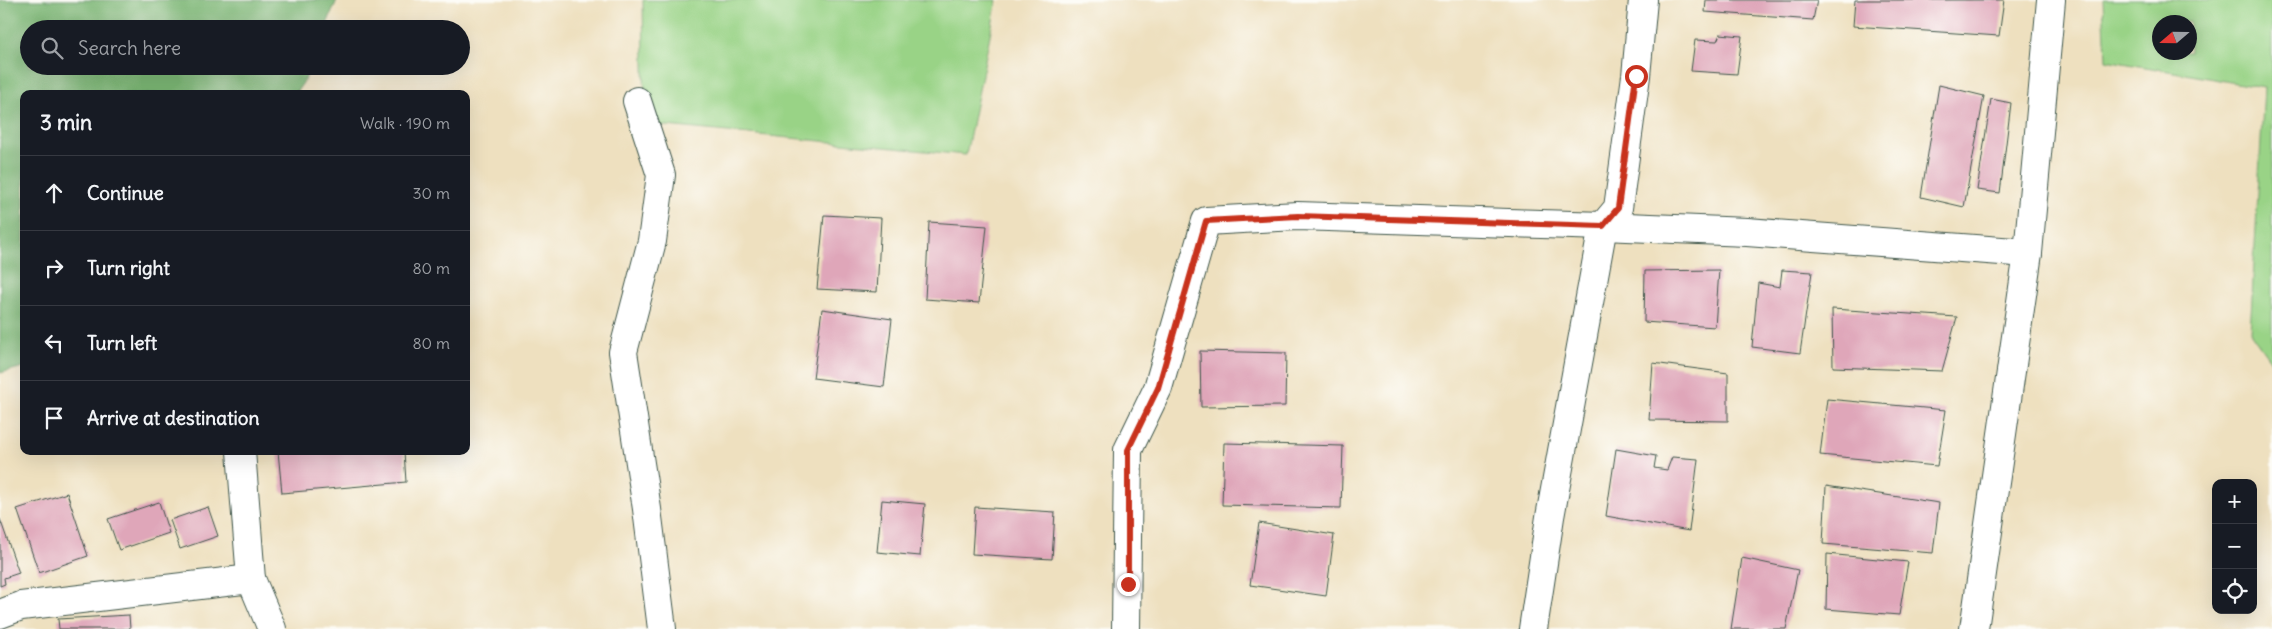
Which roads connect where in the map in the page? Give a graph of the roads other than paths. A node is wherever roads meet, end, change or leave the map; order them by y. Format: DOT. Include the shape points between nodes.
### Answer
graph roads {
  1 [pos="1643,0"];
  2 [pos="2051,0"];
  3 [pos="637,101"];
  4 [pos="1603,226"];
  5 [pos="2028,253"];
  6 [pos="241,455"];
  7 [pos="250,580"];
  8 [pos="0,614"];
  9 [pos="272,629"];
  10 [pos="662,629"];
  11 [pos="1126,629"];
  12 [pos="1533,629"];
  13 [pos="1974,629"];
  1 -- 4 [label="street" via="1618,208"];
  2 -- 5 [label="street"];
  3 -- 10 [label="street" via="662,175 652,242 623,352"];
  4 -- 5 [label="street" via="1747,232"];
  4 -- 11 [label="street" via="1298,216 1206,221 1158,388 1128,450"];
  4 -- 12 [label="street"];
  5 -- 13 [label="street"];
  6 -- 7 [label="street"];
  7 -- 8 [label="street" via="20,606"];
  7 -- 9 [label="street"];
}
